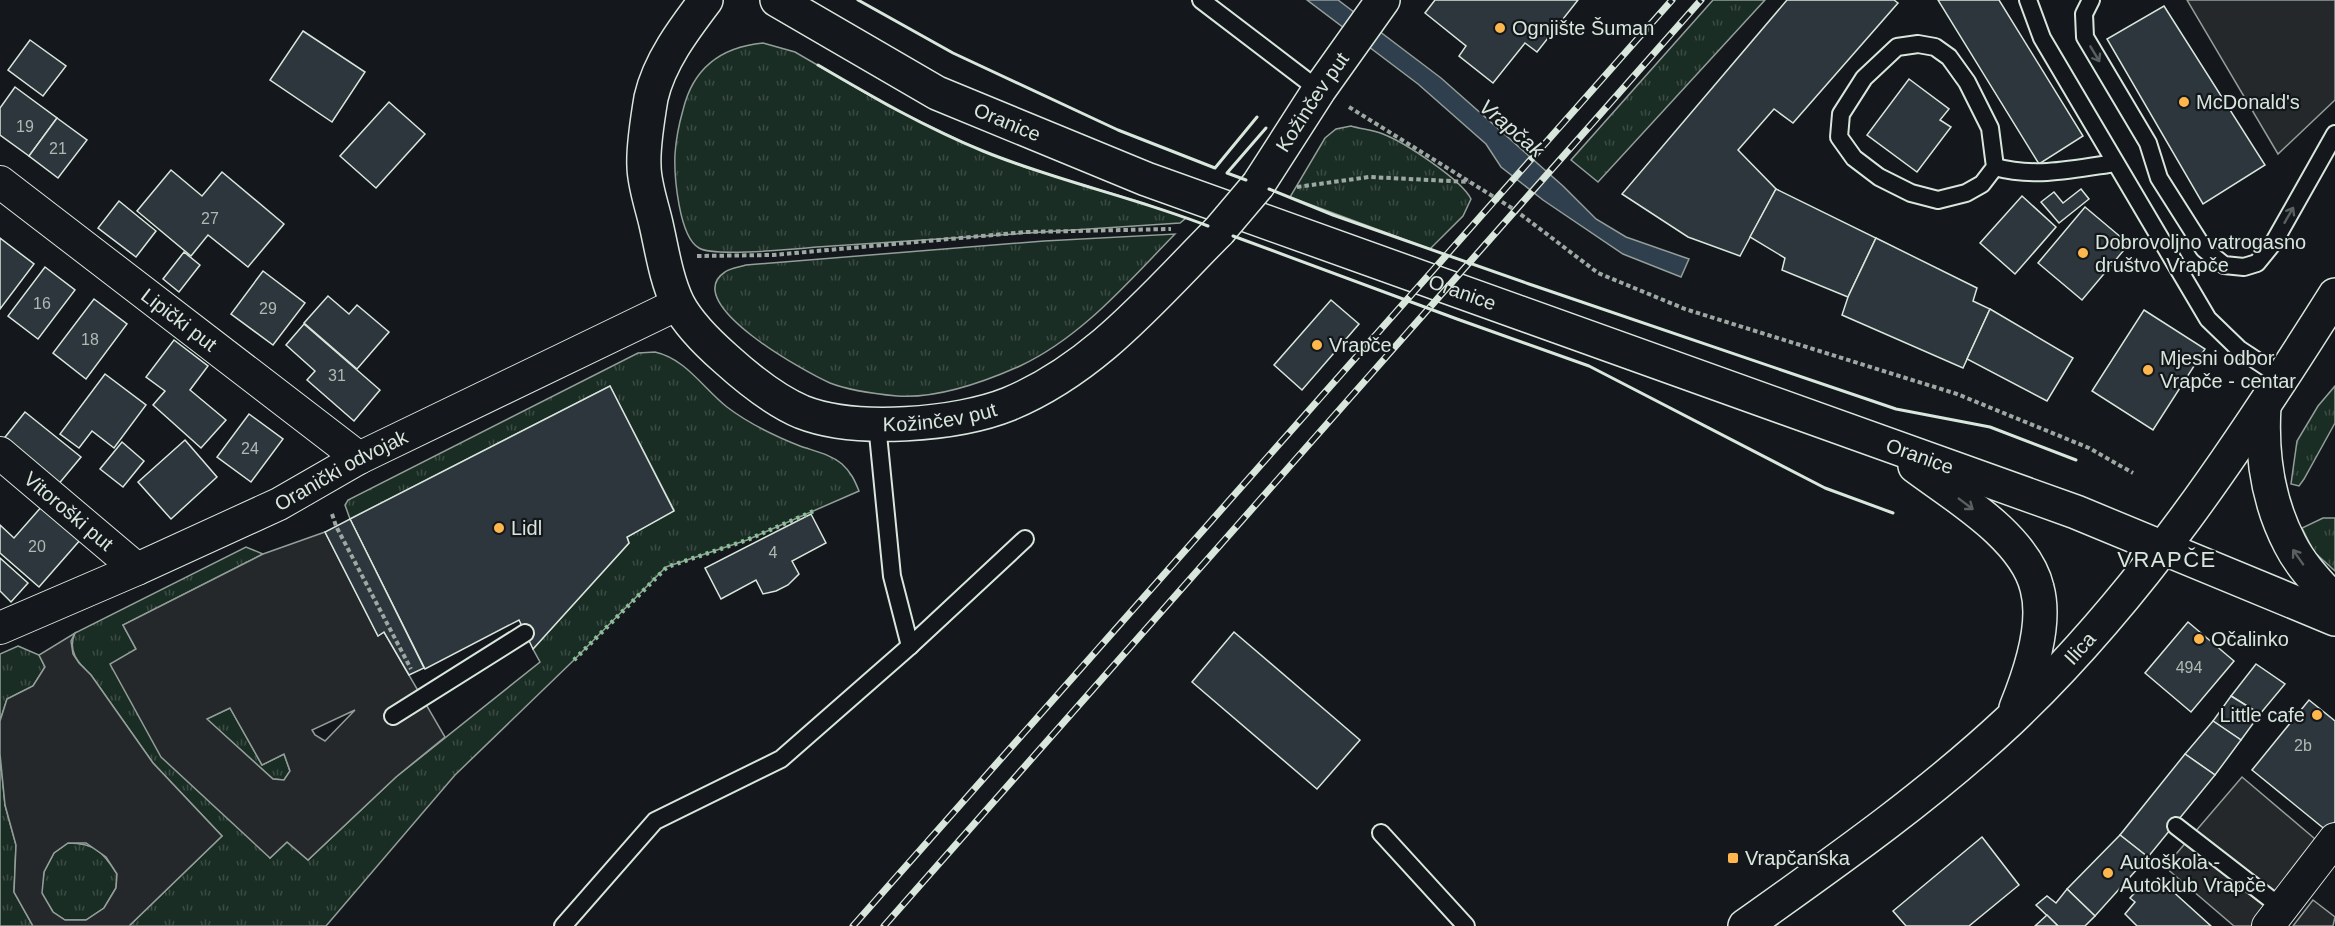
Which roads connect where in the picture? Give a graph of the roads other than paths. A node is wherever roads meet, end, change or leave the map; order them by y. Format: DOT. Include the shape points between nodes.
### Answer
graph roads {
  1 [pos="706,0"];
  2 [pos="777,0"];
  3 [pos="1201,0"];
  4 [pos="1383,0"];
  5 [pos="2028,0"];
  6 [pos="2091,0"];
  7 [pos="1319,90"];
  8 [pos="2335,134"];
  9 [pos="2115,163"];
  10 [pos="1995,167"];
  11 [pos="0,182"];
  12 [pos="2335,295"];
  13 [pos="678,304"];
  14 [pos="2283,378"];
  15 [pos="2264,406"];
  16 [pos="877,424"];
  17 [pos="1885,444"];
  18 [pos="0,453"];
  19 [pos="358,458"];
  20 [pos="1025,539"];
  21 [pos="2164,547"];
  22 [pos="137,569"];
  23 [pos="2335,602"];
  24 [pos="2335,619"];
  25 [pos="0,628"];
  26 [pos="525,633"];
  27 [pos="910,646"];
  28 [pos="393,716"];
  29 [pos="2012,718"];
  30 [pos="2176,826"];
  31 [pos="1381,833"];
  32 [pos="2335,839"];
  33 [pos="2275,917"];
  34 [pos="562,926"];
  35 [pos="1466,926"];
  36 [pos="1744,926"];
  1 -- 13 [label="main road, Kožinčev put" via="667,58 652,97 644,167"];
  2 -- 17 [label="main road, Oranice" via="937,93 1146,179"];
  3 -- 7 [label="lane"];
  4 -- 7 [label="main road, Kožinčev put"];
  5 -- 9 [label="lane" via="2042,38"];
  6 -- 8 [label="lane, one-way" via="2084,14 2085,37 2148,143 2159,178 2204,249 2224,265 2244,267 2257,263 2274,242"];
  7 -- 16 [label="main road, Kožinčev put, bridge" via="1274,186 1220,231 1097,352 1046,386 1009,404 964,417"];
  9 -- 10 [label="lane" via="2057,172 2013,172"];
  9 -- 14 [label="lane" via="2208,319 2239,348"];
  10 -- 10 [label="lane" via="1990,128 1967,82 1949,57 1935,47 1897,47 1864,78 1841,114 1839,137 1854,158 1879,177 1911,193 1938,200 1966,193 1982,184"];
  11 -- 19 [label="street, Lipički put"];
  12 -- 14 [label="main road, Ilica"];
  13 -- 16 [label="main road, Kožinčev put" via="709,344 748,378 793,407 814,416"];
  13 -- 19 [label="street, Oranički odvojak"];
  14 -- 15 [label="main road, Ilica"];
  15 -- 21 [label="main road, Ilica"];
  23 -- 15 [label="main road, one-way" via="2290,546 2280,521 2264,465"];
  16 -- 27 [label="lane" via="892,576"];
  17 -- 21 [label="main road, Oranice"];
  17 -- 29 [label="main road, one-way" via="2000,532 2032,573 2040,615 2026,684"];
  18 -- 22 [label="street, Vitoroški put"];
  19 -- 22 [label="street, Oranički odvojak" via="279,504"];
  20 -- 27 [label="lane"];
  21 -- 24 [label="main road, Oranice"];
  21 -- 29 [label="main road, Ilica" via="2102,623"];
  22 -- 25 [label="street, Oranički odvojak"];
  26 -- 28 [label="lane"];
  27 -- 34 [label="lane" via="781,759 655,821"];
  29 -- 36 [label="main road, Ilica" via="1893,817"];
  30 -- 33 [label="lane"];
  31 -- 35 [label="lane"];
  32 -- 33 [label="street"];
}
